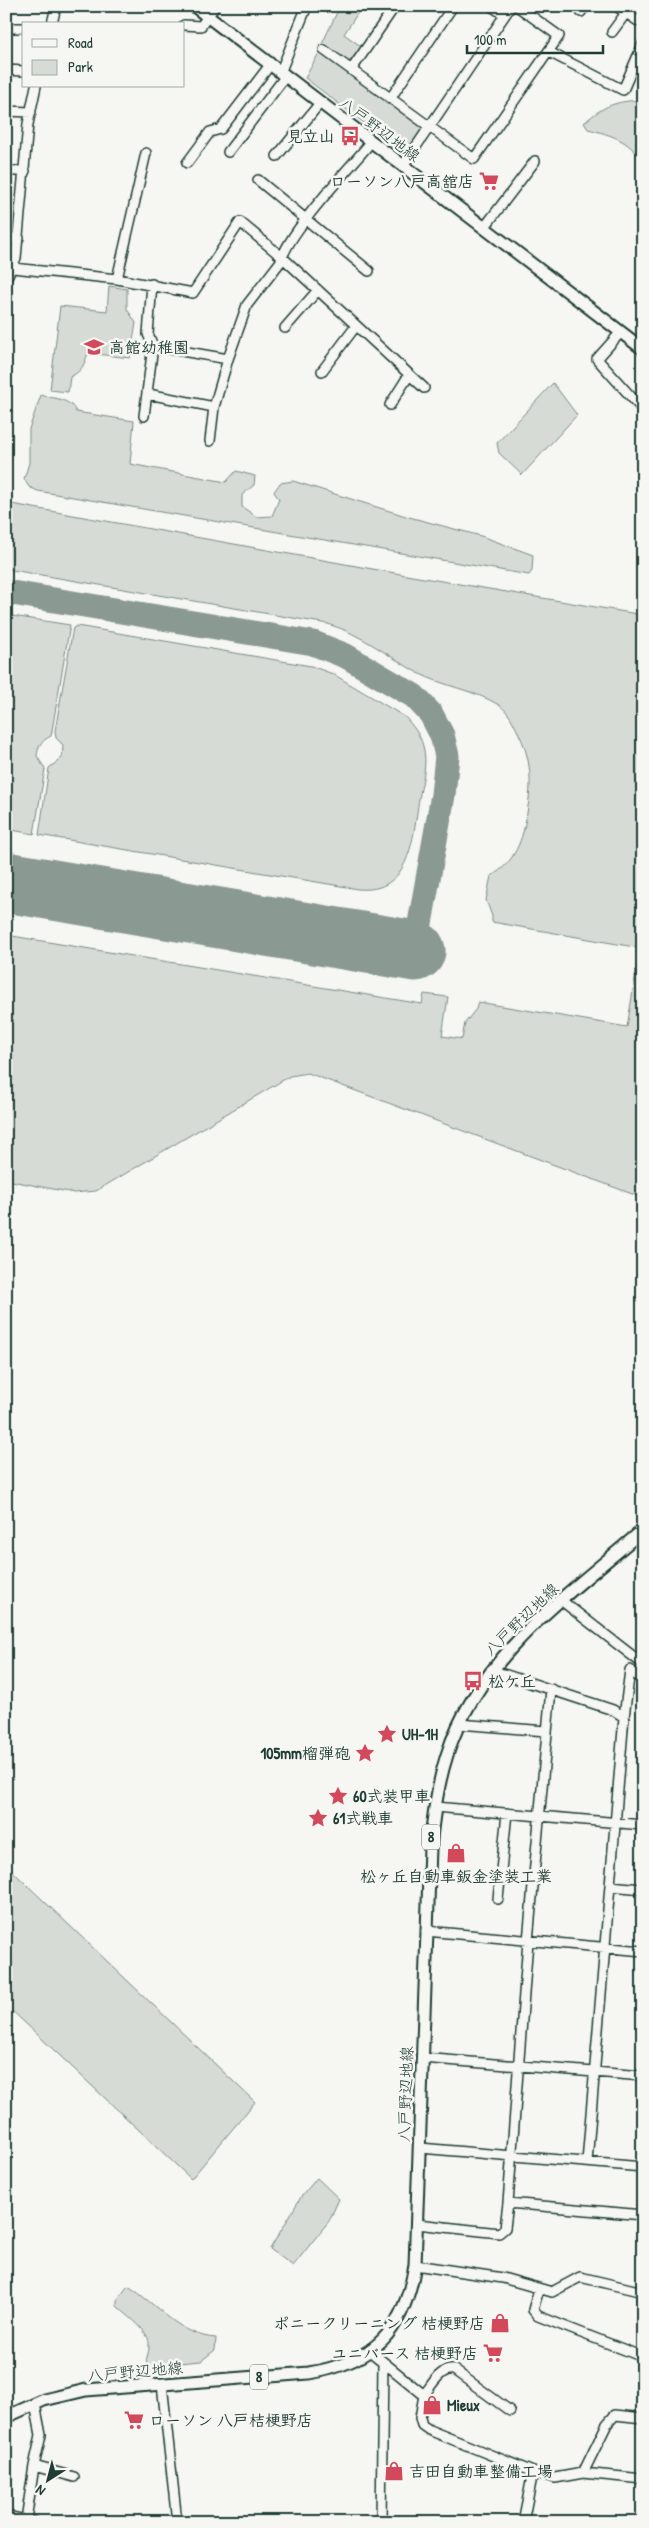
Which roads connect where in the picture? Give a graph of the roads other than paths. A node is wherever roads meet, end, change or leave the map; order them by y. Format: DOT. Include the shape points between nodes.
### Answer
graph roads {
  1 [pos="56,6"];
  2 [pos="194,6"];
  3 [pos="214,6"];
  4 [pos="308,6"];
  5 [pos="395,6"];
  6 [pos="453,6"];
  7 [pos="491,6"];
  8 [pos="511,6"];
  9 [pos="518,6"];
  10 [pos="616,6"];
  11 [pos="626,13"];
  12 [pos="505,16"];
  13 [pos="208,17"];
  14 [pos="638,21"];
  15 [pos="52,22"];
  16 [pos="185,25"];
  17 [pos="6,28"];
  18 [pos="22,28"];
  19 [pos="612,32"];
  20 [pos="643,44"];
  21 [pos="324,50"];
  22 [pos="549,52"];
  23 [pos="270,65"];
  24 [pos="352,69"];
  25 [pos="6,70"];
  26 [pos="22,70"];
  27 [pos="283,75"];
  28 [pos="36,88"];
  29 [pos="390,99"];
  30 [pos="320,103"];
  31 [pos="6,111"];
  32 [pos="31,112"];
  33 [pos="428,128"];
  34 [pos="371,142"];
  35 [pos="228,152"];
  36 [pos="146,153"];
  37 [pos="277,156"];
  38 [pos="535,161"];
  39 [pos="187,162"];
  40 [pos="402,166"];
  41 [pos="24,171"];
  42 [pos="6,172"];
  43 [pos="258,180"];
  44 [pos="306,221"];
  45 [pos="484,228"];
  46 [pos="6,238"];
  47 [pos="20,238"];
  48 [pos="282,257"];
  49 [pos="13,268"];
  50 [pos="369,271"];
  51 [pos="6,279"];
  52 [pos="117,279"];
  53 [pos="152,284"];
  54 [pos="318,290"];
  55 [pos="356,326"];
  56 [pos="285,328"];
  57 [pos="621,332"];
  58 [pos="153,346"];
  59 [pos="643,349"];
  60 [pos="228,359"];
  61 [pos="322,371"];
  62 [pos="409,375"];
  63 [pos="424,388"];
  64 [pos="148,394"];
  65 [pos="390,405"];
  66 [pos="214,407"];
  67 [pos="643,410"];
  68 [pos="144,416"];
  69 [pos="210,441"];
  70 [pos="643,1530"];
  71 [pos="562,1601"];
  72 [pos="643,1664"];
  73 [pos="491,1670"];
  74 [pos="643,1680"];
  75 [pos="551,1689"];
  76 [pos="624,1717"];
  77 [pos="460,1724"];
  78 [pos="546,1731"];
  79 [pos="435,1807"];
  80 [pos="507,1813"];
  81 [pos="539,1815"];
  82 [pos="615,1823"];
  83 [pos="643,1825"];
  84 [pos="610,1886"];
  85 [pos="643,1889"];
  86 [pos="498,1899"];
  87 [pos="426,1932"];
  88 [pos="528,1941"];
  89 [pos="604,1948"];
  90 [pos="643,1951"];
  91 [pos="422,2058"];
  92 [pos="519,2066"];
  93 [pos="595,2073"];
  94 [pos="643,2076"];
  95 [pos="420,2148"];
  96 [pos="511,2155"];
  97 [pos="587,2162"];
  98 [pos="643,2167"];
  99 [pos="508,2202"];
  100 [pos="643,2215"];
  101 [pos="417,2224"];
  102 [pos="415,2265"];
  103 [pos="539,2289"];
  104 [pos="643,2292"];
  105 [pos="371,2352"];
  106 [pos="643,2357"];
  107 [pos="383,2364"];
  108 [pos="162,2384"];
  109 [pos="424,2395"];
  110 [pos="35,2404"];
  111 [pos="510,2411"];
  112 [pos="6,2417"];
  113 [pos="643,2418"];
  114 [pos="34,2466"];
  115 [pos="532,2472"];
  116 [pos="583,2473"];
  117 [pos="74,2477"];
  118 [pos="643,2479"];
  119 [pos="6,2516"];
  120 [pos="30,2521"];
  121 [pos="176,2522"];
  122 [pos="381,2522"];
  123 [pos="524,2522"];
  1 -- 15 [label="street"];
  2 -- 13 [label="main road, 八戸野辺地線"];
  3 -- 13 [label="street"];
  4 -- 27 [label="street"];
  5 -- 24 [label="street"];
  6 -- 29 [label="street"];
  7 -- 12 [label="street"];
  8 -- 12 [label="street"];
  9 -- 22 [label="street" via="559,36"];
  10 -- 11 [label="street"];
  11 -- 14 [label="street"];
  11 -- 19 [label="street"];
  12 -- 33 [label="street"];
  13 -- 16 [label="street" via="201,26"];
  13 -- 23 [label="main road, 八戸野辺地線"];
  17 -- 18 [label="street"];
  20 -- 22 [label="street" via="623,90"];
  21 -- 24 [label="street"];
  22 -- 33 [label="street" via="474,159"];
  23 -- 27 [label="main road, 八戸野辺地線"];
  23 -- 39 [label="street" via="221,129 210,132"];
  24 -- 29 [label="street"];
  25 -- 26 [label="street"];
  27 -- 30 [label="main road, 八戸野辺地線"];
  27 -- 35 [label="street"];
  28 -- 32 [label="street"];
  29 -- 33 [label="street"];
  30 -- 34 [label="main road, 八戸野辺地線"];
  30 -- 37 [label="street"];
  31 -- 32 [label="street"];
  32 -- 41 [label="street"];
  33 -- 40 [label="street"];
  34 -- 40 [label="main road, 八戸野辺地線"];
  34 -- 44 [label="street"];
  36 -- 52 [label="street"];
  38 -- 45 [label="street"];
  40 -- 45 [label="main road, 八戸野辺地線"];
  41 -- 42 [label="street"];
  41 -- 47 [label="street"];
  43 -- 44 [label="street"];
  44 -- 48 [label="street"];
  44 -- 50 [label="street"];
  45 -- 57 [label="main road, 八戸野辺地線"];
  46 -- 47 [label="street"];
  47 -- 49 [label="street"];
  48 -- 53 [label="street" via="240,222 193,293"];
  48 -- 54 [label="street"];
  48 -- 60 [label="street" via="247,305"];
  49 -- 51 [label="street"];
  49 -- 52 [label="street"];
  52 -- 53 [label="street"];
  53 -- 58 [label="street" via="148,334"];
  54 -- 55 [label="street"];
  54 -- 56 [label="street"];
  55 -- 61 [label="street"];
  55 -- 62 [label="street"];
  57 -- 59 [label="main road, 八戸野辺地線"];
  57 -- 67 [label="street" via="597,360"];
  58 -- 60 [label="street"];
  58 -- 64 [label="street"];
  60 -- 66 [label="street"];
  62 -- 63 [label="street"];
  62 -- 65 [label="street"];
  64 -- 66 [label="street"];
  64 -- 68 [label="street"];
  66 -- 69 [label="street"];
  70 -- 71 [label="main road, 八戸野辺地線 / 8"];
  71 -- 72 [label="street"];
  71 -- 73 [label="main road, 八戸野辺地線 / 8" via="530,1628"];
  73 -- 75 [label="street"];
  73 -- 77 [label="main road, 八戸野辺地線 / 8"];
  74 -- 76 [label="street" via="630,1670"];
  75 -- 76 [label="street"];
  75 -- 78 [label="street"];
  76 -- 82 [label="street"];
  77 -- 78 [label="street"];
  77 -- 79 [label="main road, 八戸野辺地線 / 8" via="447,1755"];
  78 -- 81 [label="street"];
  79 -- 80 [label="street"];
  79 -- 87 [label="main road, 八戸野辺地線 / 8"];
  80 -- 81 [label="street"];
  80 -- 86 [label="street"];
  81 -- 82 [label="street"];
  81 -- 88 [label="street"];
  82 -- 83 [label="street"];
  82 -- 84 [label="street"];
  84 -- 85 [label="street"];
  84 -- 89 [label="street"];
  87 -- 88 [label="street"];
  87 -- 91 [label="main road, 八戸野辺地線 / 8"];
  88 -- 89 [label="street"];
  88 -- 92 [label="street"];
  89 -- 90 [label="street"];
  89 -- 93 [label="street"];
  91 -- 92 [label="street"];
  91 -- 95 [label="main road, 八戸野辺地線 / 8"];
  92 -- 93 [label="street"];
  92 -- 96 [label="street"];
  93 -- 94 [label="street"];
  93 -- 97 [label="street"];
  95 -- 96 [label="street"];
  95 -- 101 [label="main road, 八戸野辺地線 / 8"];
  96 -- 97 [label="street"];
  96 -- 99 [label="street"];
  97 -- 98 [label="street"];
  99 -- 100 [label="street"];
  99 -- 101 [label="street" via="505,2228 499,2233"];
  101 -- 102 [label="main road, 八戸野辺地線 / 8"];
  102 -- 103 [label="street" via="503,2278"];
  102 -- 105 [label="main road, 八戸野辺地線 / 8" via="404,2309"];
  103 -- 104 [label="street" via="552,2292 580,2277"];
  103 -- 106 [label="street" via="533,2310 538,2316"];
  105 -- 107 [label="street"];
  105 -- 108 [label="main road, 八戸野辺地線 / 8" via="334,2369 309,2373"];
  107 -- 109 [label="street"];
  107 -- 122 [label="street"];
  108 -- 110 [label="main road, 八戸野辺地線 / 8" via="86,2390"];
  108 -- 121 [label="street"];
  109 -- 111 [label="street" via="449,2369"];
  109 -- 115 [label="street" via="420,2418 422,2426"];
  110 -- 112 [label="main road, 八戸野辺地線 / 8"];
  110 -- 114 [label="street" via="41,2435"];
  113 -- 116 [label="street" via="615,2415 607,2424"];
  114 -- 117 [label="street"];
  114 -- 120 [label="street"];
  115 -- 116 [label="street" via="555,2478"];
  115 -- 123 [label="street"];
  116 -- 118 [label="street"];
  119 -- 120 [label="street"];
}
